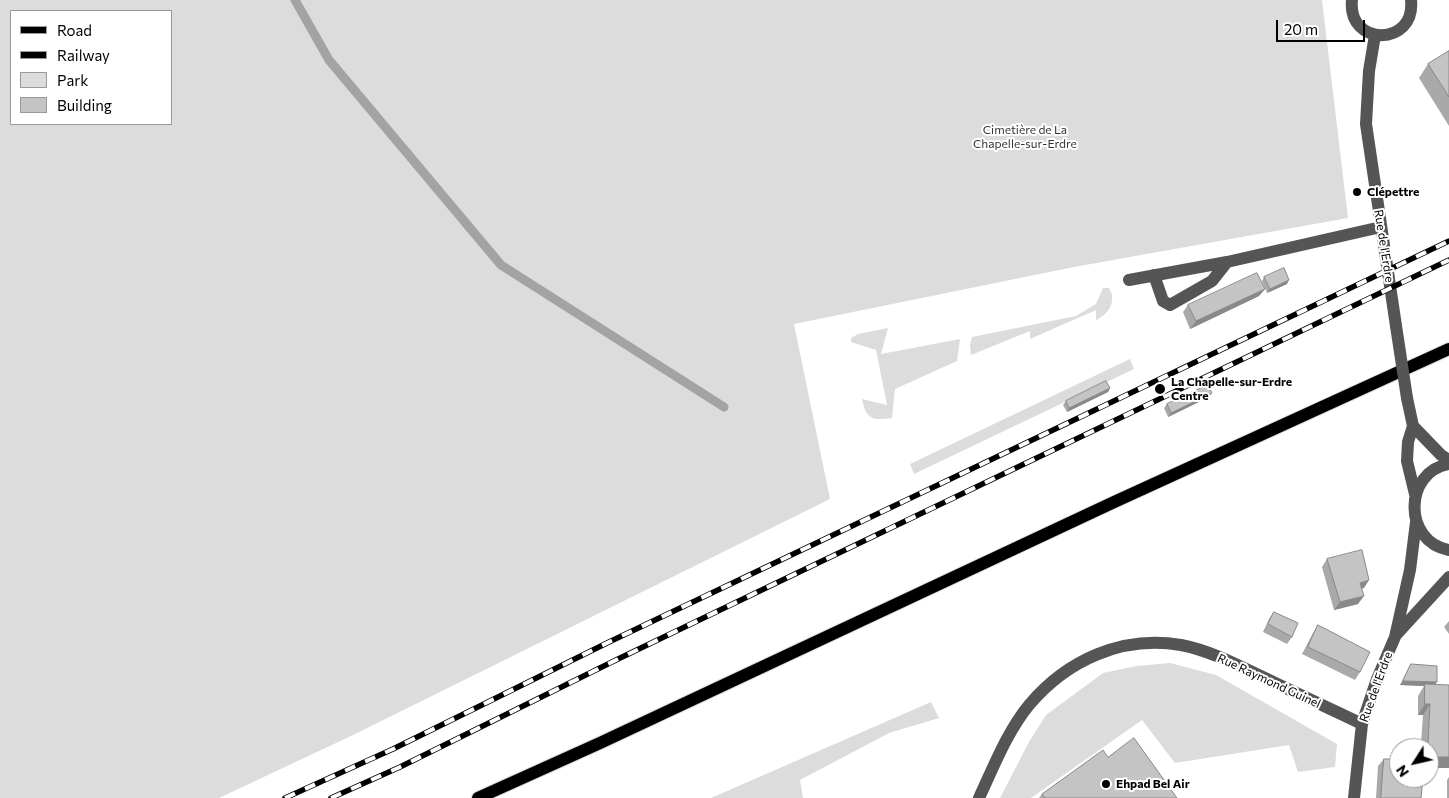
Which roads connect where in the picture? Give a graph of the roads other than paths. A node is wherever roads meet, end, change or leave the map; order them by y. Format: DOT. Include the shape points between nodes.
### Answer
graph roads {
  1 [pos="1352,0"];
  2 [pos="1411,0"];
  3 [pos="1375,35"];
  4 [pos="1381,227"];
  5 [pos="1226,262"];
  6 [pos="1154,275"];
  7 [pos="1129,280"];
  8 [pos="1449,349"];
  9 [pos="1413,426"];
  10 [pos="1449,460"];
  11 [pos="1449,464"];
  12 [pos="1415,494"];
  13 [pos="1416,522"];
  14 [pos="1449,550"];
  15 [pos="1449,577"];
  16 [pos="1395,637"];
  17 [pos="1362,724"];
  18 [pos="478,798"];
  19 [pos="979,798"];
  20 [pos="1354,798"];
  1 -- 3 [label="street" via="1353,17 1366,32"];
  2 -- 3 [label="street" via="1412,8 1403,27 1385,36"];
  3 -- 4 [label="street, Rue de l'Erdre" via="1368,71 1366,124"];
  4 -- 5 [label="street"];
  4 -- 9 [label="street, Rue de l'Erdre, bridge"];
  5 -- 6 [label="street"];
  5 -- 6 [label="street" via="1212,281 1170,305 1163,301"];
  6 -- 7 [label="street"];
  8 -- 18 [label="main road"];
  9 -- 10 [label="street"];
  9 -- 12 [label="street, Rue de l'Erdre" via="1407,461"];
  11 -- 12 [label="street" via="1426,476"];
  12 -- 13 [label="street, Rue de l'Erdre"];
  13 -- 14 [label="street" via="1422,534"];
  13 -- 16 [label="street, Rue de l'Erdre" via="1410,570"];
  15 -- 16 [label="street, Rue de l'Erdre"];
  16 -- 17 [label="street, Rue de l'Erdre"];
  17 -- 19 [label="street, Rue Raymond Guinel" via="1206,653 1181,645 1130,645 1087,658 1048,685 1012,729"];
  17 -- 20 [label="street, Rue de l'Erdre"];
}
